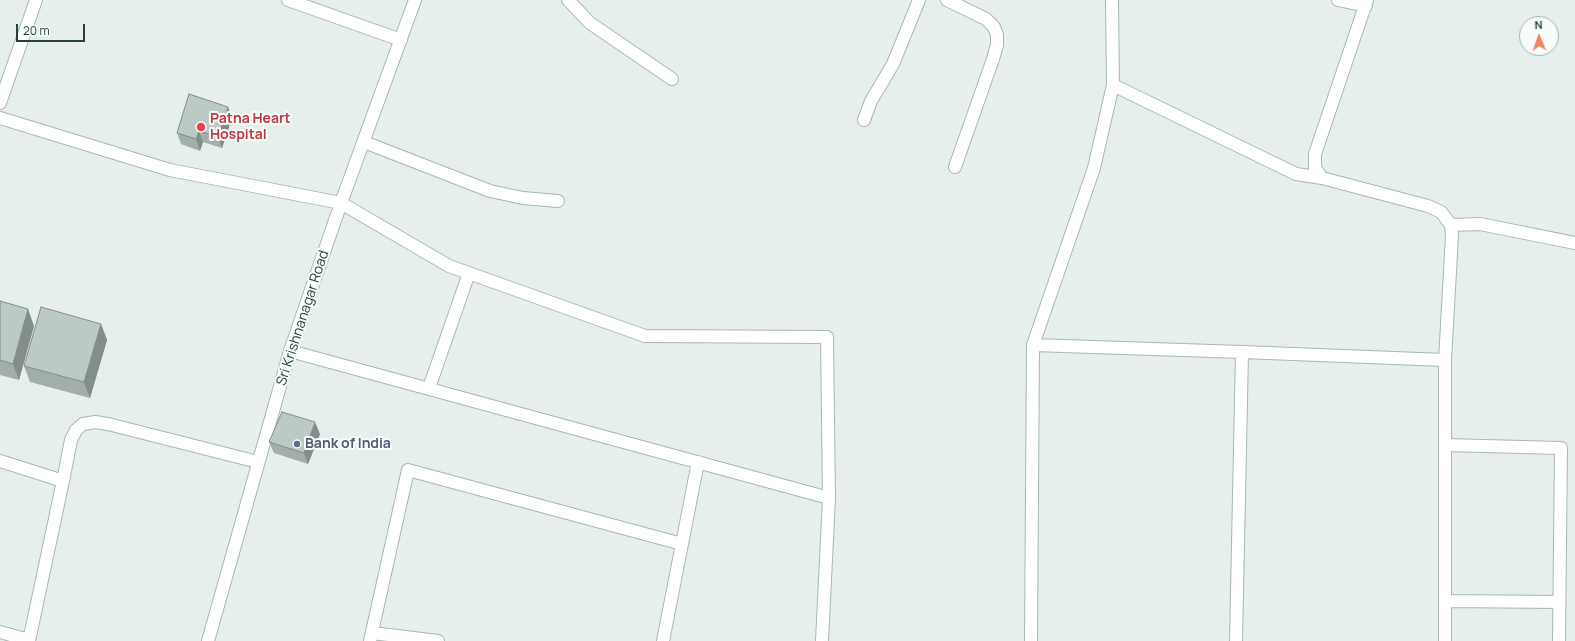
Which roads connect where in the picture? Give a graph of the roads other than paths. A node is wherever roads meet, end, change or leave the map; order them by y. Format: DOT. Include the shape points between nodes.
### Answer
graph roads {
  1 [pos="36,0"];
  2 [pos="288,0"];
  3 [pos="415,0"];
  4 [pos="568,0"];
  5 [pos="919,0"];
  6 [pos="947,0"];
  7 [pos="1112,0"];
  8 [pos="1338,0"];
  9 [pos="1366,3"];
  10 [pos="401,40"];
  11 [pos="672,80"];
  12 [pos="1113,85"];
  13 [pos="0,103"];
  14 [pos="0,118"];
  15 [pos="864,120"];
  16 [pos="364,142"];
  17 [pos="955,166"];
  18 [pos="1322,178"];
  19 [pos="558,201"];
  20 [pos="341,203"];
  21 [pos="1451,225"];
  22 [pos="1575,243"];
  23 [pos="469,273"];
  24 [pos="1033,345"];
  25 [pos="290,350"];
  26 [pos="1242,352"];
  27 [pos="1445,360"];
  28 [pos="429,388"];
  29 [pos="1445,445"];
  30 [pos="0,461"];
  31 [pos="258,462"];
  32 [pos="698,462"];
  33 [pos="63,481"];
  34 [pos="829,498"];
  35 [pos="682,544"];
  36 [pos="1445,601"];
  37 [pos="1559,602"];
  38 [pos="0,632"];
  39 [pos="371,637"];
  40 [pos="29,641"];
  41 [pos="208,641"];
  42 [pos="438,641"];
  43 [pos="663,641"];
  44 [pos="822,641"];
  45 [pos="1031,641"];
  46 [pos="1236,641"];
  47 [pos="1445,641"];
  48 [pos="1558,641"];
  1 -- 13 [label="street"];
  2 -- 10 [label="street"];
  3 -- 10 [label="street, Sri Krishnanagar Road"];
  4 -- 11 [label="street" via="590,24"];
  5 -- 15 [label="street" via="893,64 871,101"];
  6 -- 17 [label="street" via="986,19 994,27 997,35 993,59"];
  7 -- 12 [label="street"];
  8 -- 9 [label="street"];
  9 -- 18 [label="street" via="1315,154 1315,168"];
  10 -- 16 [label="street, Sri Krishnanagar Road"];
  12 -- 18 [label="street" via="1296,174"];
  12 -- 24 [label="street" via="1094,168"];
  14 -- 20 [label="street" via="170,170"];
  16 -- 19 [label="street" via="490,191 523,198"];
  16 -- 20 [label="street, Sri Krishnanagar Road"];
  18 -- 21 [label="street" via="1428,206 1441,212"];
  20 -- 23 [label="street" via="449,266"];
  20 -- 25 [label="street, Sri Krishnanagar Road"];
  21 -- 22 [label="street" via="1480,224"];
  21 -- 27 [label="street"];
  23 -- 28 [label="street"];
  23 -- 34 [label="street" via="645,336 828,337"];
  24 -- 26 [label="street"];
  24 -- 45 [label="street"];
  25 -- 28 [label="street"];
  25 -- 31 [label="street, Sri Krishnanagar Road"];
  26 -- 27 [label="street"];
  26 -- 46 [label="street"];
  27 -- 29 [label="street"];
  28 -- 32 [label="street"];
  29 -- 36 [label="street"];
  29 -- 37 [label="street" via="1561,448"];
  30 -- 33 [label="street"];
  31 -- 33 [label="street" via="95,422 84,424 76,430 71,440"];
  31 -- 41 [label="street, Sri Krishnanagar Road"];
  32 -- 34 [label="street"];
  32 -- 35 [label="street"];
  33 -- 40 [label="street"];
  34 -- 44 [label="street"];
  35 -- 39 [label="street" via="408,470"];
  35 -- 43 [label="street"];
  36 -- 37 [label="street"];
  36 -- 47 [label="street"];
  37 -- 48 [label="street"];
  38 -- 40 [label="street"];
  39 -- 42 [label="street"];
}
